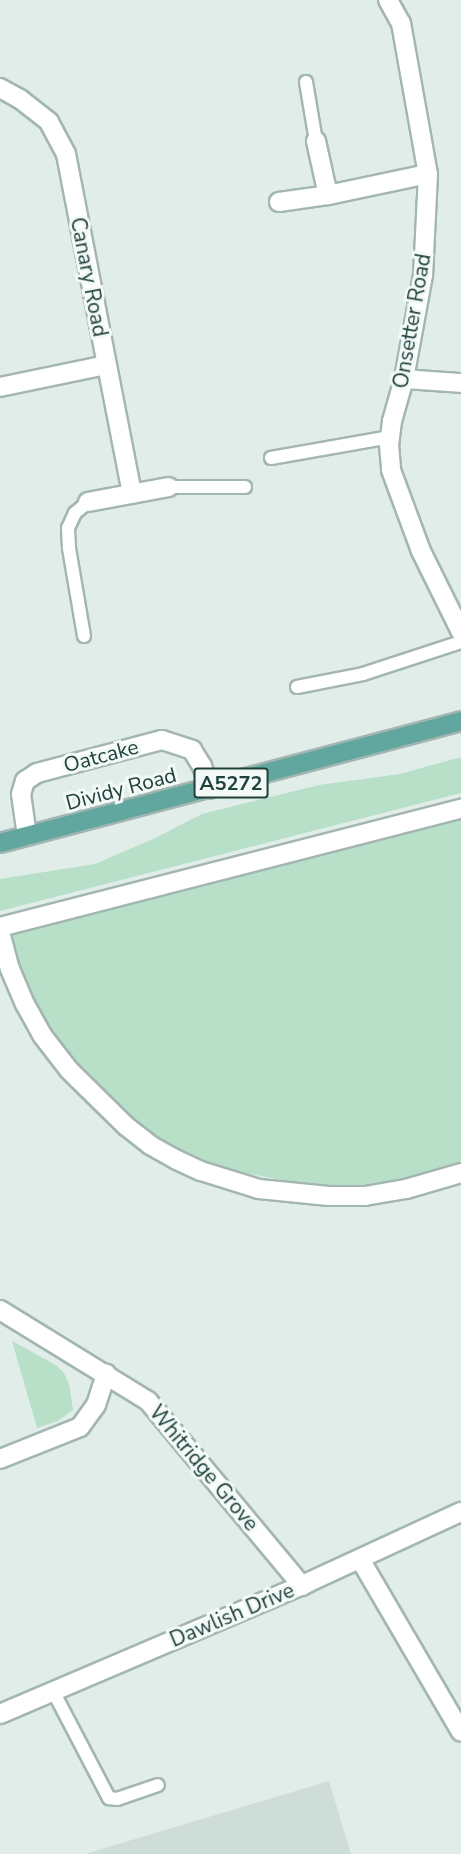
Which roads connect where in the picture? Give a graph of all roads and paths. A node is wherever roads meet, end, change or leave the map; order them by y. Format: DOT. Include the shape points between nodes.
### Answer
graph roads {
  1 [pos="388,0"];
  2 [pos="306,82"];
  3 [pos="0,88"];
  4 [pos="316,141"];
  5 [pos="428,174"];
  6 [pos="328,195"];
  7 [pos="279,202"];
  8 [pos="106,365"];
  9 [pos="404,379"];
  10 [pos="461,383"];
  11 [pos="0,387"];
  12 [pos="390,437"];
  13 [pos="271,458"];
  14 [pos="169,487"];
  15 [pos="245,487"];
  16 [pos="132,494"];
  17 [pos="88,502"];
  18 [pos="461,632"];
  19 [pos="84,636"];
  20 [pos="461,642"];
  21 [pos="297,687"];
  22 [pos="461,721"];
  23 [pos="210,789"];
  24 [pos="461,809"];
  25 [pos="27,836"];
  26 [pos="0,843"];
  27 [pos="0,927"];
  28 [pos="0,932"];
  29 [pos="461,1173"];
  30 [pos="0,1310"];
  31 [pos="106,1374"];
  32 [pos="0,1459"];
  33 [pos="461,1512"];
  34 [pos="360,1559"];
  35 [pos="302,1586"];
  36 [pos="53,1691"];
  37 [pos="0,1714"];
  38 [pos="461,1732"];
  39 [pos="158,1785"];
  1 -- 5 [label="street, Onsetter Road" via="401,23"];
  2 -- 4 [label="lane"];
  3 -- 8 [label="street, Canary Road" via="49,122 66,154"];
  4 -- 6 [label="street"];
  5 -- 6 [label="street"];
  5 -- 9 [label="street, Onsetter Road" via="423,275"];
  6 -- 7 [label="street"];
  8 -- 11 [label="street"];
  8 -- 16 [label="street, Canary Road"];
  9 -- 10 [label="street"];
  9 -- 12 [label="street, Onsetter Road"];
  12 -- 13 [label="lane"];
  12 -- 18 [label="street, Onsetter Road" via="391,470 401,503"];
  14 -- 15 [label="lane"];
  14 -- 16 [label="street"];
  16 -- 17 [label="street"];
  17 -- 19 [label="lane" via="75,513 69,528"];
  20 -- 21 [label="lane" via="363,674"];
  22 -- 23 [label="main road, Dividy Road / A5272"];
  23 -- 25 [label="main road, Dividy Road / A5272"];
  23 -- 25 [label="street, Oatcake" via="192,750 162,740 37,773 25,781 21,794"];
  24 -- 27 [label="street"];
  25 -- 26 [label="main road, Dividy Road / A5272"];
  28 -- 29 [label="street" via="25,1004 42,1035 69,1070 134,1132 177,1160 259,1189 329,1196 365,1196 406,1189"];
  30 -- 31 [label="street, Whitridge Grove"];
  31 -- 32 [label="street" via="96,1405 80,1427"];
  31 -- 35 [label="street, Whitridge Grove" via="148,1401"];
  33 -- 34 [label="street, Dawlish Drive"];
  34 -- 35 [label="street, Dawlish Drive"];
  34 -- 38 [label="street"];
  35 -- 36 [label="street, Dawlish Drive"];
  36 -- 37 [label="street, Dawlish Drive"];
  36 -- 39 [label="lane" via="109,1798 117,1799"];
}
